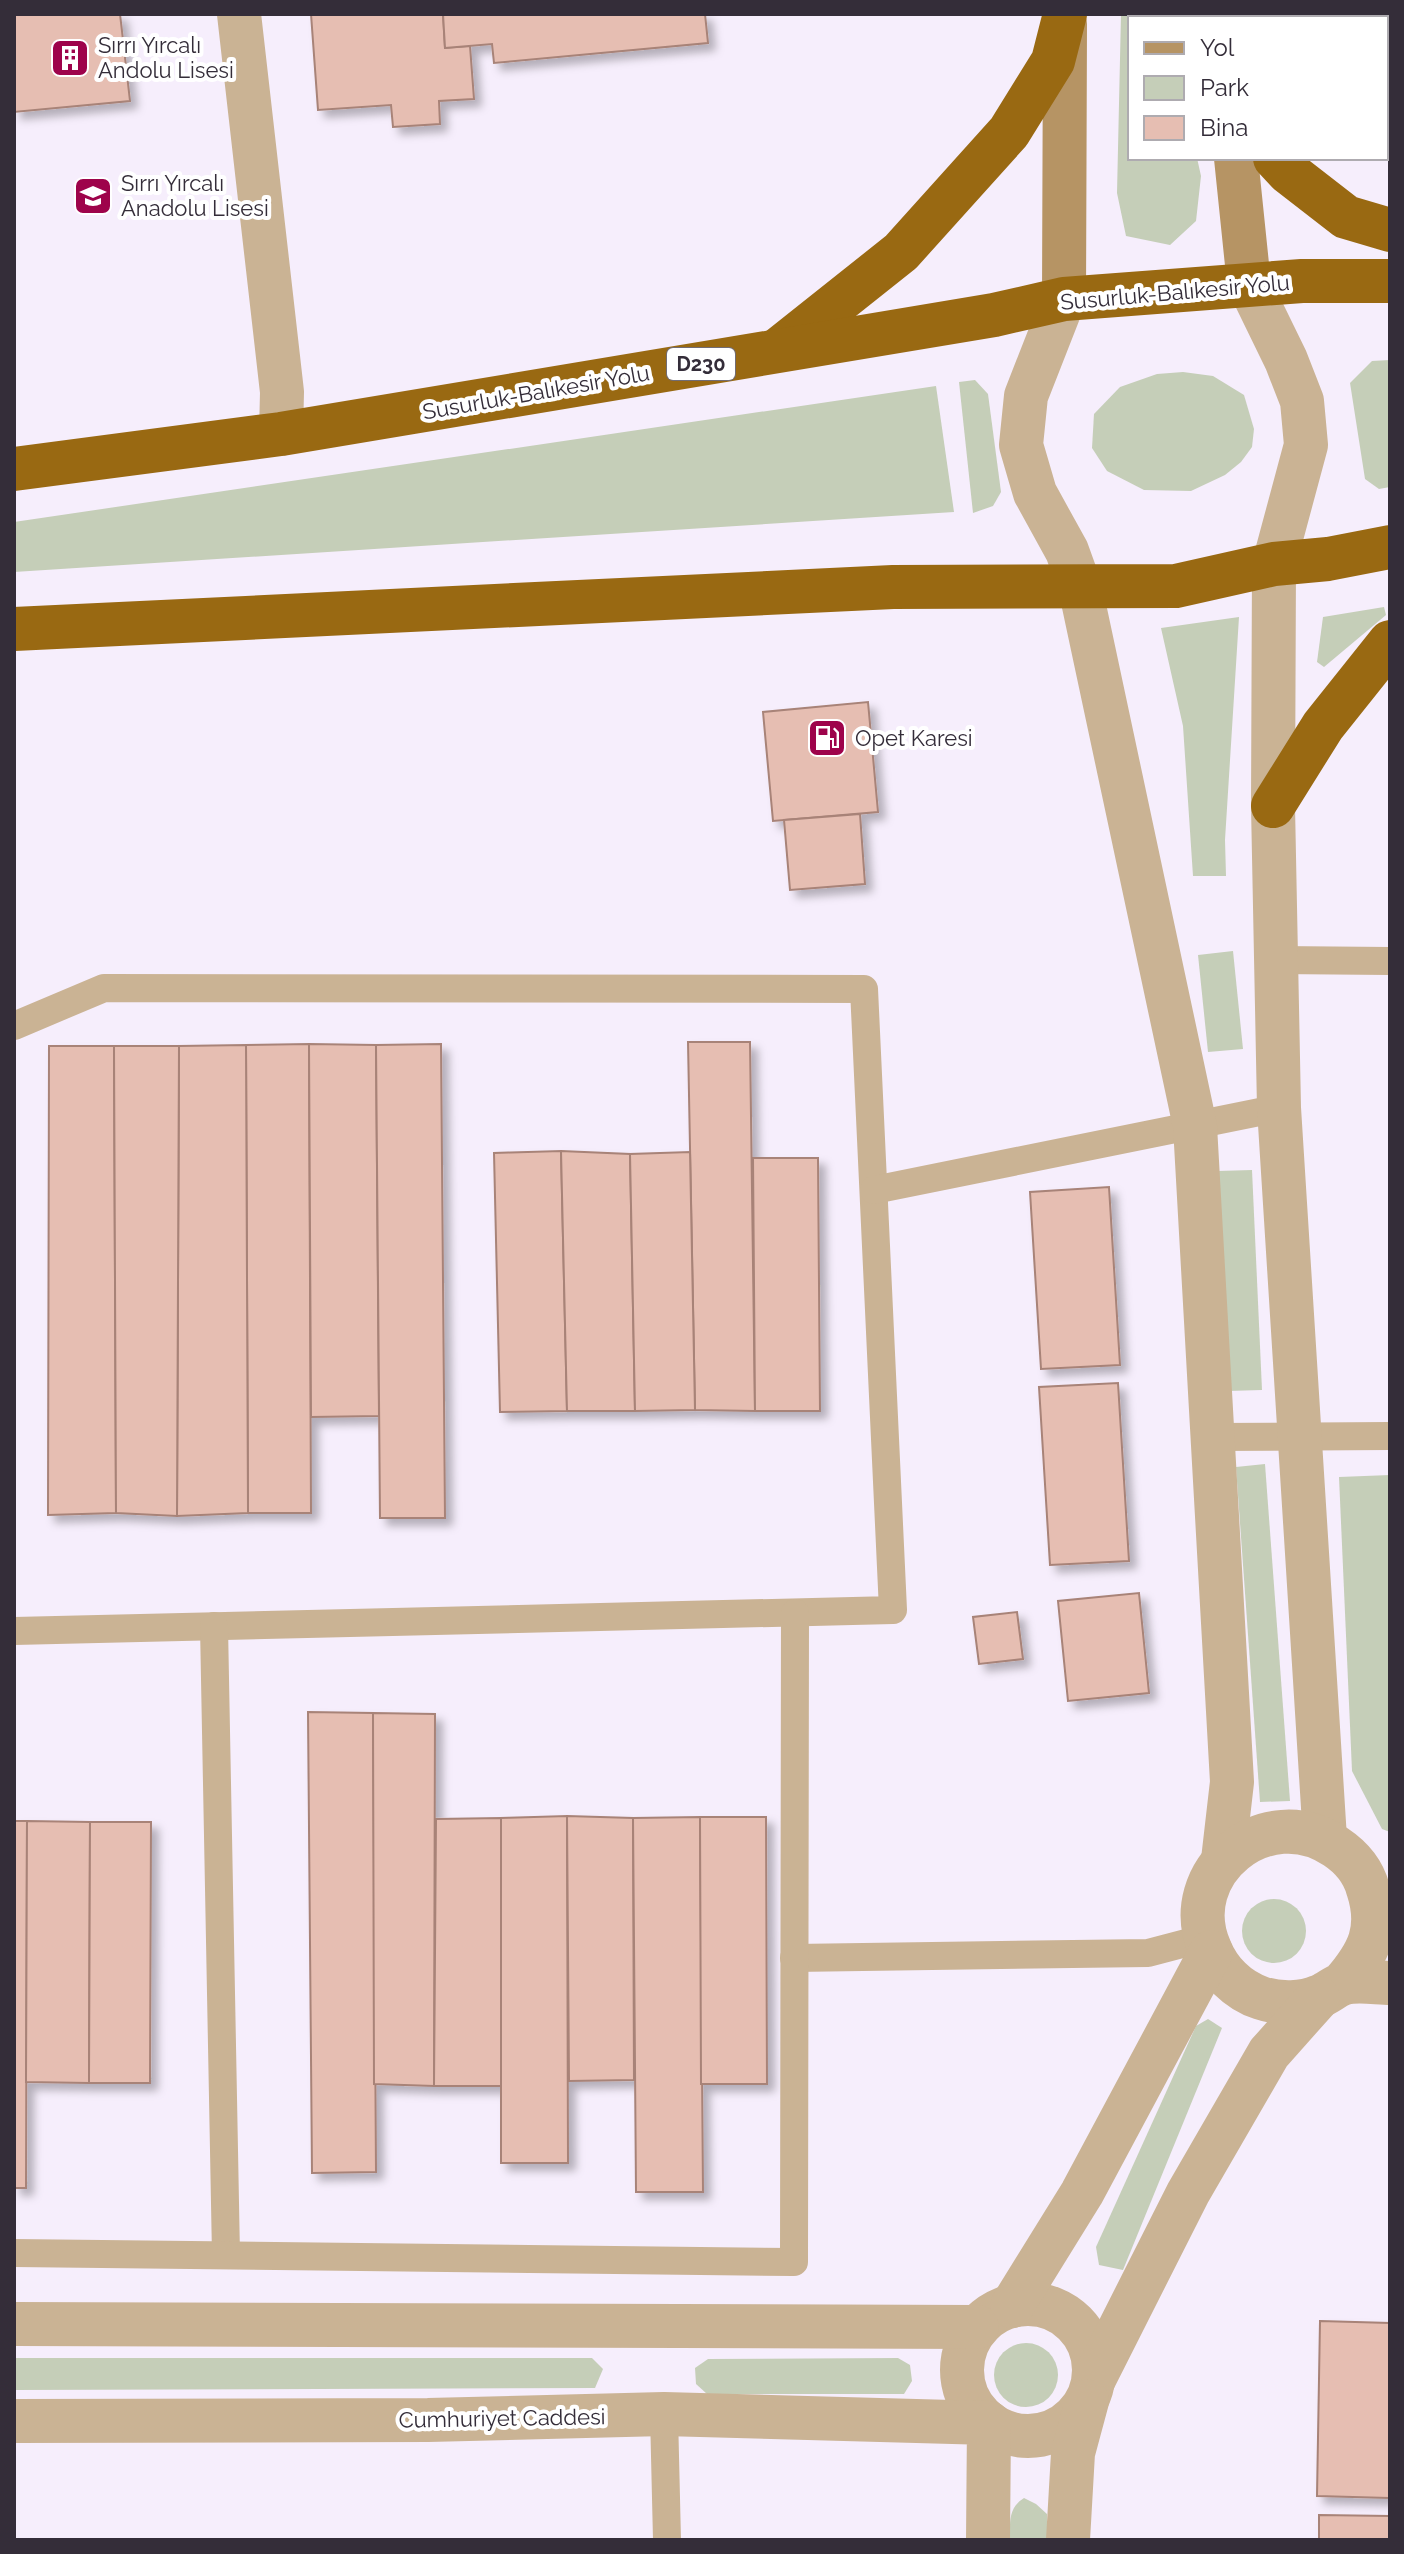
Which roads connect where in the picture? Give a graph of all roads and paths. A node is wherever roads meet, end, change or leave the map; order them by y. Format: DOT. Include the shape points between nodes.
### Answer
graph roads {
  1 [pos="239,14"];
  2 [pos="1065,14"];
  3 [pos="1236,160"];
  4 [pos="1277,160"];
  5 [pos="1390,230"];
  6 [pos="1390,281"];
  7 [pos="1249,284"];
  8 [pos="1064,299"];
  9 [pos="776,352"];
  10 [pos="281,434"];
  11 [pos="14,469"];
  12 [pos="1390,547"];
  13 [pos="1274,564"];
  14 [pos="1080,587"];
  15 [pos="14,629"];
  16 [pos="1390,642"];
  17 [pos="1273,806"];
  18 [pos="1277,960"];
  19 [pos="1390,961"];
  20 [pos="14,1026"];
  21 [pos="1279,1108"];
  22 [pos="1195,1126"];
  23 [pos="874,1190"];
  24 [pos="1390,1436"];
  25 [pos="1212,1437"];
  26 [pos="1299,1437"];
  27 [pos="795,1613"];
  28 [pos="214,1626"];
  29 [pos="14,1631"];
  30 [pos="1336,1847"];
  31 [pos="1223,1860"];
  32 [pos="1390,1866"];
  33 [pos="1208,1945"];
  34 [pos="794,1958"];
  35 [pos="1390,1983"];
  36 [pos="1331,1990"];
  37 [pos="14,2253"];
  38 [pos="226,2255"];
  39 [pos="995,2316"];
  40 [pos="14,2324"];
  41 [pos="1091,2390"];
  42 [pos="664,2414"];
  43 [pos="14,2421"];
  44 [pos="989,2423"];
  45 [pos="667,2540"];
  46 [pos="988,2540"];
  47 [pos="1068,2540"];
  1 -- 10 [label="street" via="282,392"];
  2 -- 8 [label="street"];
  2 -- 9 [label="highway" via="1053,61 1009,132 901,252"];
  3 -- 7 [label="street"];
  4 -- 5 [label="highway" via="1346,217"];
  6 -- 7 [label="highway, Susurluk-Balıkesir Yolu / D230"];
  7 -- 8 [label="highway, Susurluk-Balıkesir Yolu / D230"];
  7 -- 13 [label="street" via="1302,401 1306,445"];
  8 -- 9 [label="highway, Susurluk-Balıkesir Yolu / D230"];
  8 -- 14 [label="street" via="1026,396 1021,445 1035,493"];
  9 -- 10 [label="highway, Susurluk-Balıkesir Yolu / D230"];
  10 -- 11 [label="highway, Susurluk-Balıkesir Yolu / D230"];
  12 -- 13 [label="highway"];
  13 -- 14 [label="highway" via="1176,586"];
  13 -- 17 [label="street"];
  14 -- 15 [label="highway" via="893,587"];
  14 -- 22 [label="street"];
  16 -- 17 [label="highway" via="1323,726"];
  17 -- 18 [label="street"];
  18 -- 19 [label="lane"];
  18 -- 21 [label="street"];
  20 -- 23 [label="lane" via="104,988 864,989"];
  21 -- 22 [label="lane"];
  21 -- 26 [label="street"];
  22 -- 23 [label="lane"];
  22 -- 25 [label="street"];
  23 -- 27 [label="lane" via="893,1610"];
  24 -- 26 [label="lane"];
  25 -- 26 [label="lane"];
  25 -- 31 [label="street" via="1232,1782"];
  26 -- 30 [label="street"];
  27 -- 28 [label="lane"];
  27 -- 34 [label="lane"];
  28 -- 29 [label="lane"];
  28 -- 38 [label="lane"];
  30 -- 31 [label="street" via="1298,1831 1270,1833"];
  30 -- 32 [label="street"];
  30 -- 36 [label="street" via="1365,1878 1373,1905 1373,1934 1362,1961"];
  31 -- 33 [label="street" via="1202,1910"];
  33 -- 34 [label="lane" via="1148,1953"];
  33 -- 36 [label="street" via="1215,1963 1235,1984 1261,1998 1290,2003"];
  33 -- 39 [label="street" via="1082,2193"];
  34 -- 38 [label="lane" via="794,2262"];
  35 -- 36 [label="street"];
  36 -- 41 [label="street" via="1261,2066 1188,2193"];
  37 -- 38 [label="lane"];
  39 -- 40 [label="street"];
  39 -- 41 [label="street" via="1034,2304 1073,2321 1093,2357"];
  39 -- 44 [label="street" via="966,2346 962,2367 974,2408"];
  41 -- 44 [label="street" via="1074,2418 1054,2431 1032,2436"];
  41 -- 47 [label="street" via="1073,2453"];
  42 -- 43 [label="street, Cumhuriyet Caddesi"];
  42 -- 44 [label="street, Cumhuriyet Caddesi"];
  42 -- 45 [label="lane"];
  44 -- 46 [label="street"];
}
